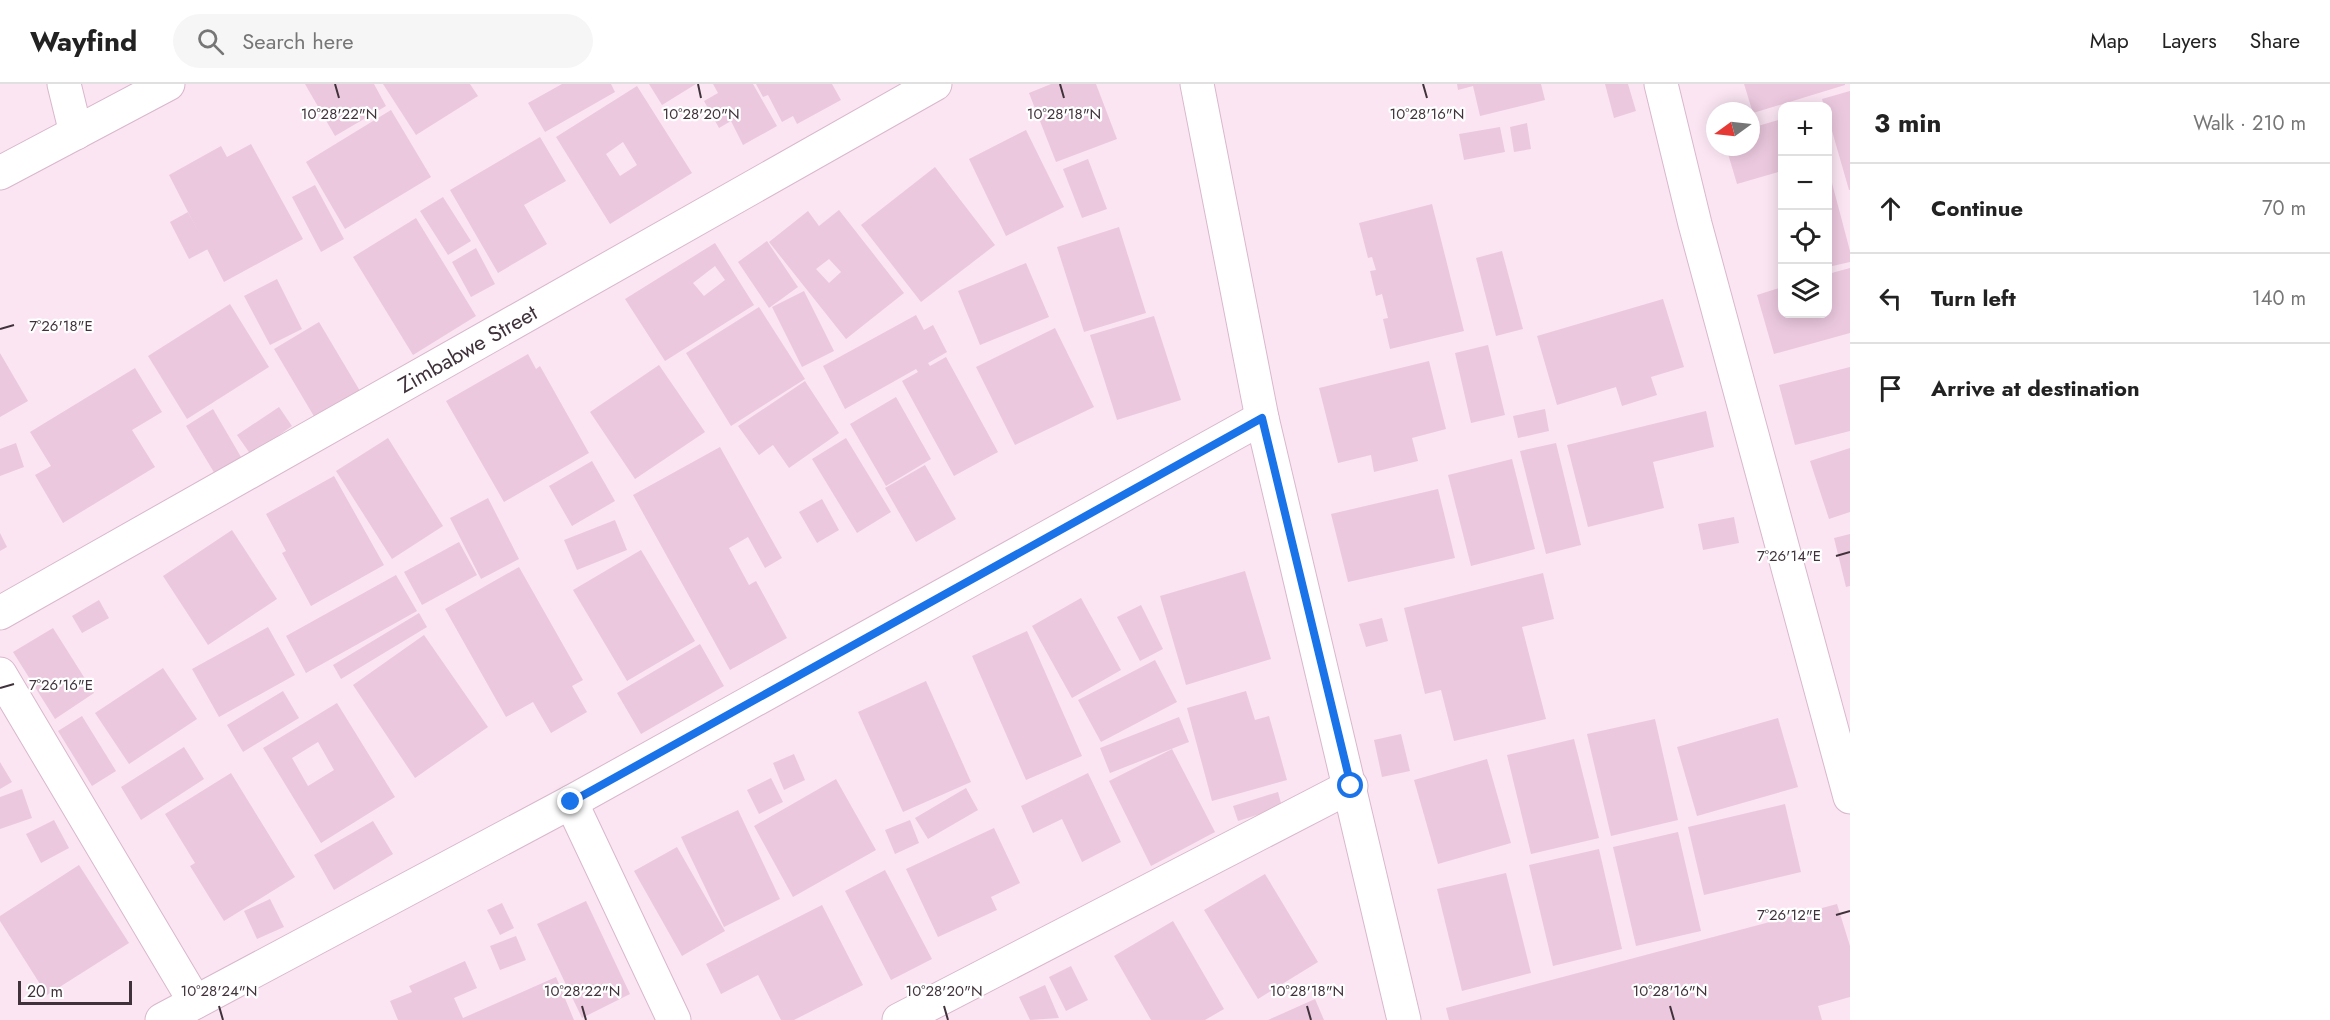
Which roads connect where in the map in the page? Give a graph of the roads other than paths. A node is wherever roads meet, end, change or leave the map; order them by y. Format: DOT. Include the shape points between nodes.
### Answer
graph roads {
  1 [pos="64,84"];
  2 [pos="168,84"];
  3 [pos="935,84"];
  4 [pos="1197,84"];
  5 [pos="1661,84"];
  6 [pos="76,133"];
  7 [pos="0,173"];
  8 [pos="1262,418"];
  9 [pos="0,613"];
  10 [pos="0,674"];
  11 [pos="1351,786"];
  12 [pos="1850,797"];
  13 [pos="571,802"];
  14 [pos="195,1002"];
  15 [pos="162,1020"];
  16 [pos="674,1020"];
  17 [pos="899,1020"];
  18 [pos="1404,1020"];
  1 -- 6 [label="street"];
  2 -- 6 [label="street"];
  3 -- 9 [label="street, Zimbabwe Street"];
  4 -- 8 [label="street"];
  5 -- 12 [label="street" via="1695,224"];
  6 -- 7 [label="street"];
  8 -- 11 [label="street"];
  8 -- 13 [label="street"];
  10 -- 14 [label="street"];
  11 -- 17 [label="street"];
  11 -- 18 [label="street"];
  13 -- 14 [label="street"];
  13 -- 16 [label="street"];
  14 -- 15 [label="street"];
}
